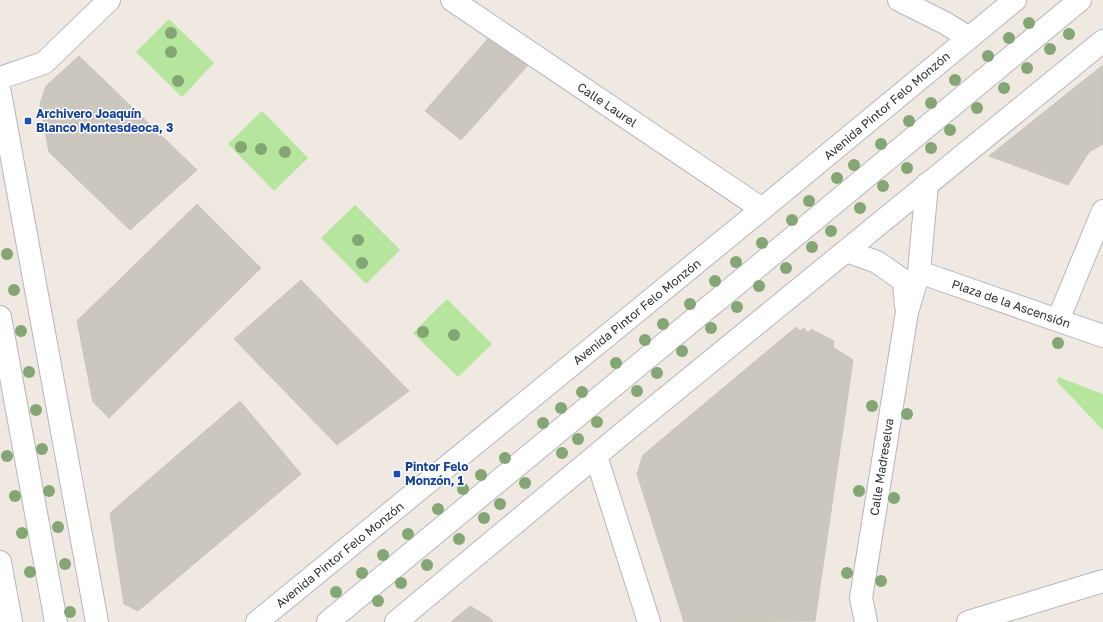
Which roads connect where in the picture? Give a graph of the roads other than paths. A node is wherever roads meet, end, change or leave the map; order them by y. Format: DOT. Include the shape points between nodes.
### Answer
graph roads {
  1 [pos="109,0"];
  2 [pos="452,0"];
  3 [pos="899,0"];
  4 [pos="1015,0"];
  5 [pos="1080,0"];
  6 [pos="969,38"];
  7 [pos="1103,41"];
  8 [pos="0,78"];
  9 [pos="0,93"];
  10 [pos="927,184"];
  11 [pos="762,210"];
  12 [pos="1103,211"];
  13 [pos="846,251"];
  14 [pos="919,272"];
  15 [pos="907,312"];
  16 [pos="0,317"];
  17 [pos="1058,320"];
  18 [pos="1103,336"];
  19 [pos="596,456"];
  20 [pos="0,562"];
  21 [pos="1103,581"];
  22 [pos="1032,613"];
  23 [pos="11,622"];
  24 [pos="56,622"];
  25 [pos="98,622"];
  26 [pos="257,622"];
  27 [pos="328,622"];
  28 [pos="396,622"];
  29 [pos="649,622"];
  30 [pos="866,622"];
  31 [pos="968,622"];
  1 -- 8 [label="street" via="44,64"];
  2 -- 11 [label="street, Calle Laurel"];
  3 -- 6 [label="street"];
  4 -- 6 [label="street, Avenida Pintor Felo Monzón"];
  5 -- 27 [label="street"];
  6 -- 11 [label="street, Avenida Pintor Felo Monzón"];
  7 -- 10 [label="street"];
  9 -- 25 [label="street"];
  10 -- 13 [label="street"];
  10 -- 14 [label="street, Calle Madreselva"];
  11 -- 26 [label="street, Avenida Pintor Felo Monzón"];
  12 -- 17 [label="street"];
  13 -- 15 [label="street, Calle Madreselva" via="877,262 904,281"];
  13 -- 19 [label="street"];
  14 -- 15 [label="street, Calle Madreselva"];
  14 -- 17 [label="street, Plaza de la Ascensión"];
  15 -- 30 [label="street, Calle Madreselva" via="860,598"];
  16 -- 24 [label="street"];
  17 -- 18 [label="street, Plaza de la Ascensión"];
  19 -- 28 [label="street"];
  19 -- 29 [label="street"];
  20 -- 23 [label="street"];
  21 -- 22 [label="street"];
  22 -- 31 [label="street"];
}
